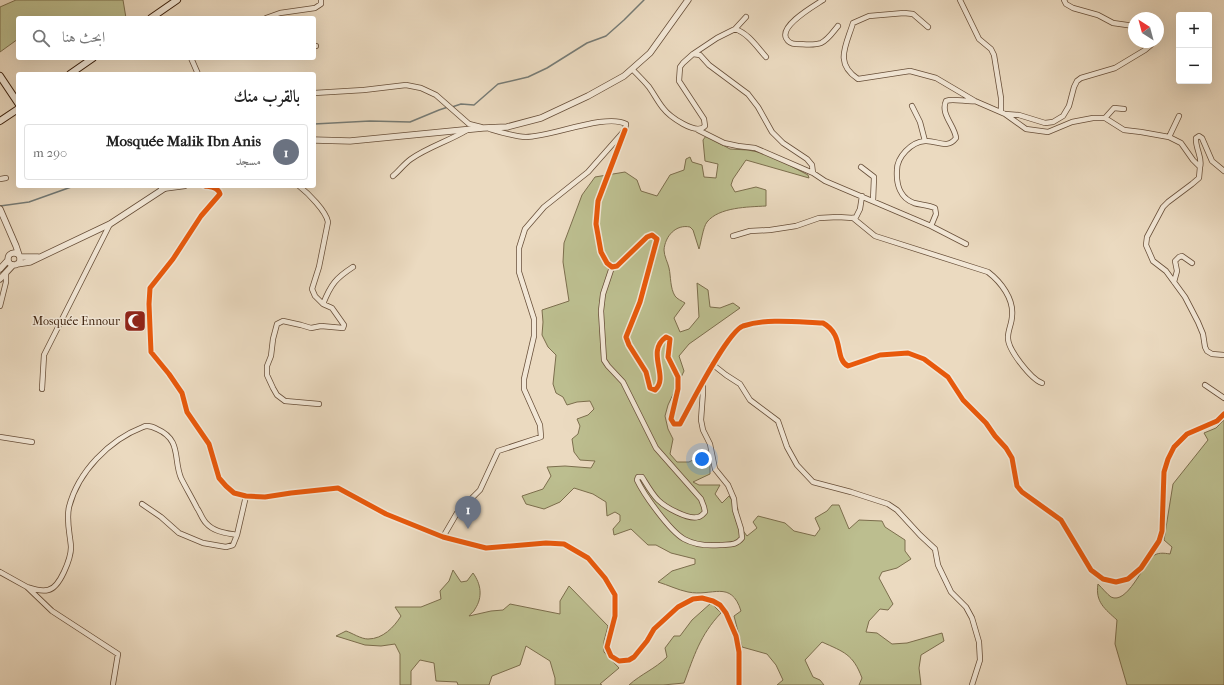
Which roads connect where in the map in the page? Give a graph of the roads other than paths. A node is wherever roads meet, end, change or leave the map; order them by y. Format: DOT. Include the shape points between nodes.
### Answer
graph roads {
  1 [pos="177,0"];
  2 [pos="321,0"];
  3 [pos="688,0"];
  4 [pos="823,0"];
  5 [pos="960,0"];
  6 [pos="1064,0"];
  7 [pos="154,16"];
  8 [pos="272,16"];
  9 [pos="746,17"];
  10 [pos="1128,25"];
  11 [pos="838,26"];
  12 [pos="928,26"];
  13 [pos="735,29"];
  14 [pos="1147,48"];
  15 [pos="693,54"];
  16 [pos="766,57"];
  17 [pos="91,60"];
  18 [pos="192,60"];
  19 [pos="632,69"];
  20 [pos="79,71"];
  21 [pos="197,72"];
  22 [pos="0,76"];
  23 [pos="316,93"];
  24 [pos="16,98"];
  25 [pos="975,101"];
  26 [pos="912,106"];
  27 [pos="1124,109"];
  28 [pos="16,110"];
  29 [pos="11,113"];
  30 [pos="1003,113"];
  31 [pos="1179,116"];
  32 [pos="1105,118"];
  33 [pos="0,121"];
  34 [pos="468,127"];
  35 [pos="483,128"];
  36 [pos="625,130"];
  37 [pos="698,130"];
  38 [pos="1169,138"];
  39 [pos="316,140"];
  40 [pos="925,141"];
  41 [pos="861,167"];
  42 [pos="1200,167"];
  43 [pos="1224,171"];
  44 [pos="813,173"];
  45 [pos="393,176"];
  46 [pos="6,178"];
  47 [pos="0,179"];
  48 [pos="162,188"];
  49 [pos="218,188"];
  50 [pos="301,188"];
  51 [pos="862,196"];
  52 [pos="873,201"];
  53 [pos="0,209"];
  54 [pos="853,218"];
  55 [pos="110,224"];
  56 [pos="931,226"];
  57 [pos="732,236"];
  58 [pos="14,241"];
  59 [pos="966,244"];
  60 [pos="11,254"];
  61 [pos="19,256"];
  62 [pos="38,257"];
  63 [pos="8,260"];
  64 [pos="1192,263"];
  65 [pos="15,265"];
  66 [pos="353,267"];
  67 [pos="612,267"];
  68 [pos="0,269"];
  69 [pos="6,274"];
  70 [pos="0,279"];
  71 [pos="1174,282"];
  72 [pos="323,304"];
  73 [pos="0,306"];
  74 [pos="1224,355"];
  75 [pos="712,364"];
  76 [pos="702,383"];
  77 [pos="1042,383"];
  78 [pos="1205,385"];
  79 [pos="42,389"];
  80 [pos="1224,398"];
  81 [pos="319,404"];
  82 [pos="1224,414"];
  83 [pos="0,437"];
  84 [pos="32,442"];
  85 [pos="246,496"];
  86 [pos="142,504"];
  87 [pos="237,535"];
  88 [pos="444,538"];
  89 [pos="0,572"];
  90 [pos="27,587"];
  91 [pos="113,684"];
  92 [pos="739,685"];
  93 [pos="972,685"];
  1 -- 7 [label="main road"];
  2 -- 8 [label="street" via="321,4 315,8"];
  3 -- 19 [label="street" via="650,53"];
  4 -- 11 [label="street" via="798,16 787,30 786,38 794,44 813,45 826,40"];
  5 -- 30 [label="street" via="979,39 994,55"];
  6 -- 10 [label="street" via="1073,8 1098,15 1113,23"];
  9 -- 13 [label="street"];
  12 -- 25 [label="street" via="908,13 869,16 853,23 843,58 849,73 858,79 910,71 936,78"];
  13 -- 15 [label="street"];
  13 -- 16 [label="street" via="741,31"];
  14 -- 30 [label="street" via="1115,68 1076,81 1069,106 1063,116 1053,122 1045,123"];
  15 -- 37 [label="street" via="680,67 679,81 704,119 705,126"];
  15 -- 44 [label="street" via="700,56 748,94 772,132 782,143 808,159"];
  17 -- 20 [label="main road"];
  18 -- 21 [label="street"];
  19 -- 35 [label="street" via="588,96 541,118 507,127"];
  19 -- 37 [label="street" via="649,87 664,109 681,123"];
  22 -- 24 [label="main road"];
  23 -- 34 [label="street" via="406,85 421,88 436,95"];
  24 -- 29 [label="main road" via="15,108"];
  25 -- 30 [label="street"];
  25 -- 40 [label="street" via="950,99 944,104 945,113 956,132 953,143"];
  26 -- 40 [label="street"];
  27 -- 32 [label="street" via="1114,108"];
  28 -- 29 [label="main road"];
  29 -- 33 [label="main road"];
  30 -- 32 [label="street" via="1026,129 1048,132 1072,122"];
  31 -- 38 [label="street"];
  32 -- 38 [label="street" via="1124,130"];
  34 -- 35 [label="street"];
  34 -- 39 [label="street" via="350,141"];
  34 -- 45 [label="street" via="456,137 411,159"];
  35 -- 36 [label="street" via="526,137 621,121 626,124"];
  36 -- 67 [label="street" via="598,201 596,224 601,252"];
  36 -- 88 [label="street" via="588,172 544,207 525,229 519,248 519,272 534,319 534,336 524,389 540,425 541,437 498,451 480,490 457,513"];
  37 -- 44 [label="street" via="724,143 755,148"];
  38 -- 42 [label="street" via="1181,143"];
  40 -- 56 [label="street" via="911,146 904,152 898,162 897,171 900,191 904,196 915,203 935,208 936,214"];
  41 -- 52 [label="street" via="874,177"];
  42 -- 43 [label="street" via="1202,163 1196,143 1199,136 1212,161"];
  42 -- 71 [label="street" via="1198,178 1163,207 1147,237 1146,245 1153,261 1166,271"];
  44 -- 51 [label="street" via="825,181"];
  46 -- 47 [label="street"];
  48 -- 55 [label="street"];
  49 -- 85 [label="street" via="220,194 201,216 173,259 150,288 148,304 151,352 182,392 187,412 209,444 219,478 234,492"];
  50 -- 72 [label="street" via="327,216 319,267 312,289"];
  51 -- 52 [label="street"];
  51 -- 54 [label="street" via="860,209"];
  52 -- 56 [label="street"];
  53 -- 58 [label="street"];
  54 -- 57 [label="street" via="819,218 796,226 750,231"];
  54 -- 77 [label="street" via="875,236 988,272 996,278 1010,301 1012,316 1009,344 1021,364 1032,377"];
  55 -- 62 [label="street"];
  55 -- 79 [label="street" via="44,355"];
  56 -- 59 [label="street"];
  58 -- 60 [label="street"];
  58 -- 61 [label="street"];
  60 -- 61 [label="street"];
  60 -- 63 [label="street"];
  61 -- 62 [label="street"];
  61 -- 65 [label="street" via="20,262"];
  62 -- 65 [label="street" via="30,262"];
  63 -- 65 [label="street"];
  63 -- 68 [label="street"];
  64 -- 71 [label="street" via="1182,256 1175,261 1177,271"];
  65 -- 69 [label="street"];
  66 -- 72 [label="street" via="338,277 329,289"];
  67 -- 76 [label="street" via="617,266 647,237 652,235 657,239 640,302 626,337 646,372 650,388 655,390 660,376 658,348 661,340 666,337 670,339 668,357 678,377 671,419 674,424 680,424"];
  67 -- 76 [label="street" via="600,311 604,360 623,382 656,448 701,499 705,512 696,518 683,515 658,500 642,477 638,477 637,480 661,517 685,540 711,546 736,544 742,538 734,499 728,485 715,469 710,444 703,430"];
  69 -- 70 [label="street"];
  69 -- 73 [label="street"];
  71 -- 74 [label="street" via="1186,297 1198,322 1207,351"];
  72 -- 81 [label="street" via="332,308 344,324 343,328 311,328 283,321 277,324 267,366 267,375 281,398 286,401"];
  75 -- 76 [label="street"];
  75 -- 82 [label="street" via="741,327 763,322 823,323 836,335 841,360 848,366 880,355 908,353 924,359 948,377 963,400 1006,448 1012,458 1017,486 1022,492 1061,520 1091,570 1103,579 1116,582 1128,579 1141,568 1159,541 1162,531 1164,472 1174,447 1187,434 1216,421"];
  75 -- 93 [label="street" via="740,384 750,400 778,421 797,466 813,482 888,504 936,549 938,566 951,592 966,607 972,618 979,642 980,660"];
  78 -- 80 [label="street"];
  83 -- 84 [label="street"];
  85 -- 87 [label="street"];
  85 -- 88 [label="street" via="265,497 338,488 386,514"];
  86 -- 87 [label="street" via="179,533 203,543 226,547 232,545"];
  87 -- 90 [label="street" via="221,532 205,523 180,476 176,448 162,431 145,426 110,445 79,482 69,508 69,559 56,585 48,590"];
  88 -- 92 [label="street" via="486,548 564,544 588,558 615,595 615,616 607,647 611,656 619,661 634,657 654,629 678,607 693,599 713,601 726,613 736,636 739,652"];
  89 -- 90 [label="street"];
  90 -- 91 [label="street" via="52,611 118,654"];
}
